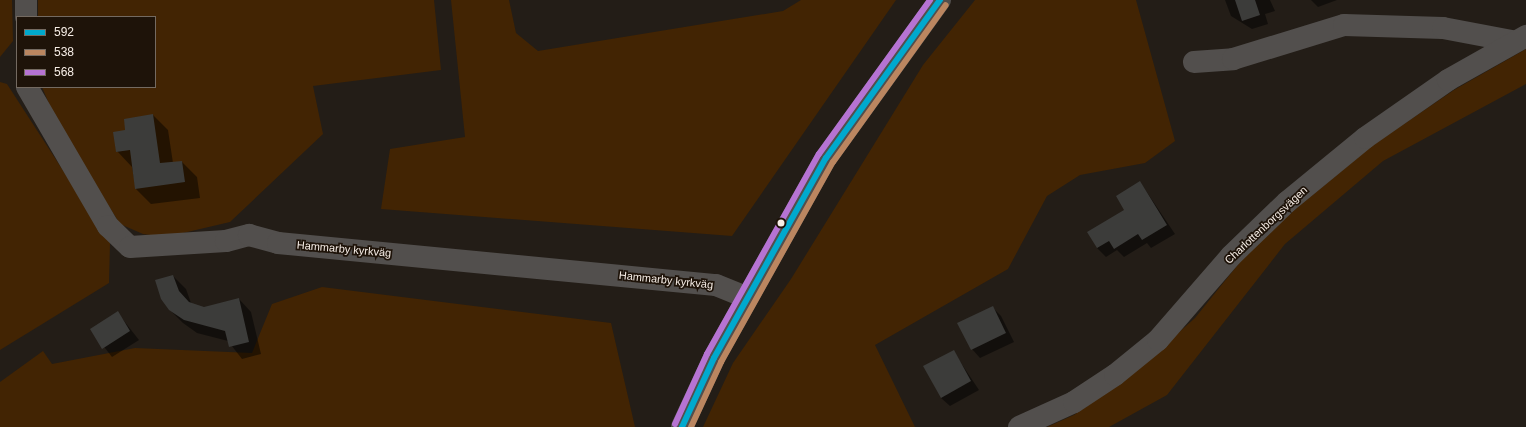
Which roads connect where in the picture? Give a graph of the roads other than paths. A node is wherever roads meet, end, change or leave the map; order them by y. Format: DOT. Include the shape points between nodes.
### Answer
graph roads {
  1 [pos="26,0"];
  2 [pos="940,0"];
  3 [pos="26,16"];
  4 [pos="1519,38"];
  5 [pos="1194,62"];
  6 [pos="28,88"];
  7 [pos="746,298"];
  8 [pos="682,427"];
  9 [pos="1019,427"];
  1 -- 3 [label="street"];
  2 -- 7 [label="street" via="826,158"];
  4 -- 5 [label="street" via="1442,28 1344,25 1233,59"];
  4 -- 9 [label="street, Charlottenborgsvägen" via="1448,80 1365,138 1286,202 1231,256 1158,340 1115,375 1074,402"];
  6 -- 7 [label="street, Hammarby kyrkväg" via="108,226 130,247 226,241 249,235 278,243 716,285"];
  7 -- 8 [label="street"];
}
